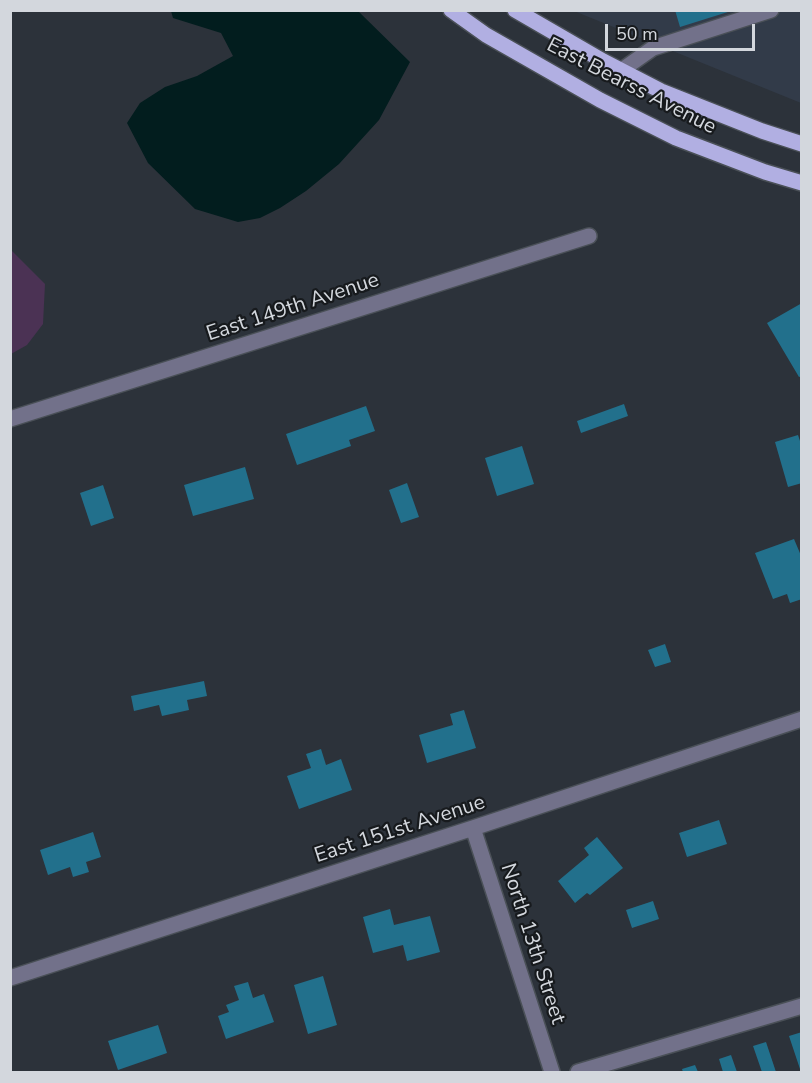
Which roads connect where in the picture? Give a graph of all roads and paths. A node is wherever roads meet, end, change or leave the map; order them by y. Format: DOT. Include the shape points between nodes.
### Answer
graph roads {
  1 [pos="451,10"];
  2 [pos="515,10"];
  3 [pos="771,10"];
  4 [pos="622,70"];
  5 [pos="801,144"];
  6 [pos="801,183"];
  7 [pos="589,236"];
  8 [pos="10,419"];
  9 [pos="801,719"];
  10 [pos="473,828"];
  11 [pos="10,978"];
  12 [pos="801,1006"];
  13 [pos="552,1072"];
  14 [pos="578,1072"];
  1 -- 6 [label="main road, East Bearss Avenue" via="486,35 619,110 676,138"];
  2 -- 4 [label="main road, East Bearss Avenue"];
  3 -- 4 [label="street" via="653,48"];
  4 -- 5 [label="main road, East Bearss Avenue" via="670,94"];
  7 -- 8 [label="street, East 149th Avenue"];
  9 -- 10 [label="street, East 151st Avenue"];
  10 -- 11 [label="street, East 151st Avenue"];
  10 -- 13 [label="street, North 13th Street"];
  12 -- 14 [label="street"];
}
